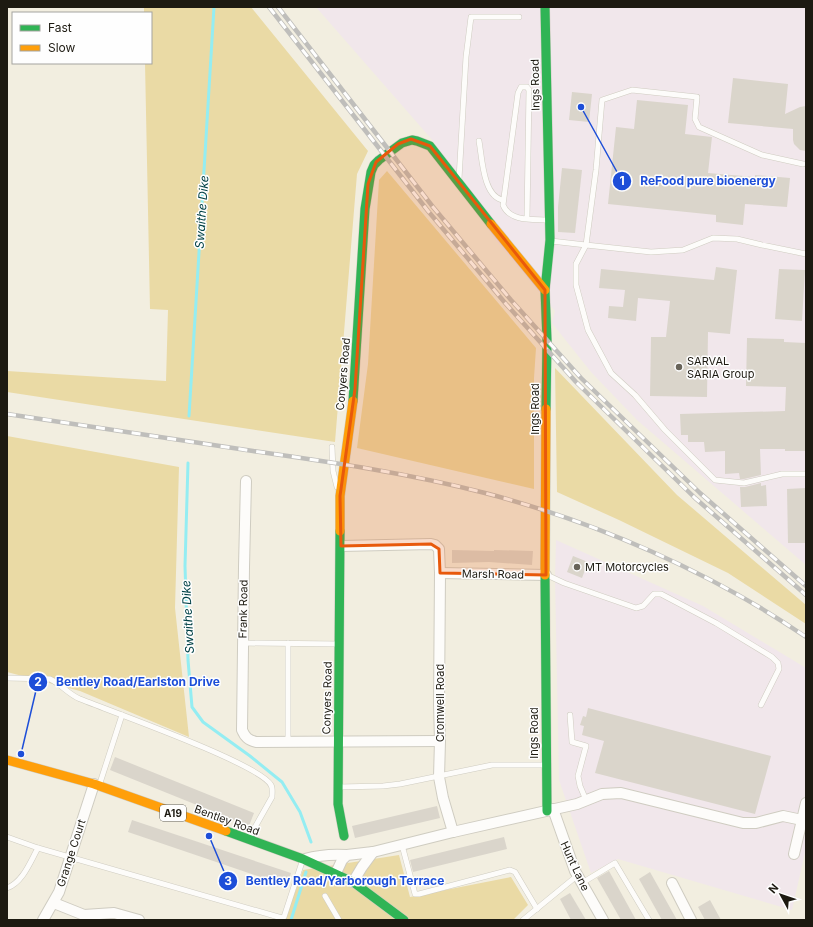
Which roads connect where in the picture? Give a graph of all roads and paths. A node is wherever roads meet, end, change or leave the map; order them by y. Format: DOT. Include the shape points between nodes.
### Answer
graph roads {
  1 [pos="545,7"];
  2 [pos="519,17"];
  3 [pos="479,141"];
  4 [pos="803,164"];
  5 [pos="459,184"];
  6 [pos="503,200"];
  7 [pos="526,218"];
  8 [pos="549,220"];
  9 [pos="550,240"];
  10 [pos="586,245"];
  11 [pos="806,254"];
  12 [pos="545,290"];
  13 [pos="332,447"];
  14 [pos="806,474"];
  15 [pos="246,482"];
  16 [pos="340,496"];
  17 [pos="341,546"];
  18 [pos="440,573"];
  19 [pos="546,575"];
  20 [pos="243,643"];
  21 [pos="288,643"];
  22 [pos="340,644"];
  23 [pos="7,678"];
  24 [pos="761,705"];
  25 [pos="122,715"];
  26 [pos="570,715"];
  27 [pos="339,740"];
  28 [pos="288,741"];
  29 [pos="440,741"];
  30 [pos="7,760"];
  31 [pos="546,765"];
  32 [pos="439,777"];
  33 [pos="96,785"];
  34 [pos="338,787"];
  35 [pos="586,800"];
  36 [pos="806,803"];
  37 [pos="550,810"];
  38 [pos="802,820"];
  39 [pos="453,832"];
  40 [pos="344,836"];
  41 [pos="7,837"];
  42 [pos="248,840"];
  43 [pos="402,845"];
  44 [pos="38,848"];
  45 [pos="373,852"];
  46 [pos="794,854"];
  47 [pos="347,855"];
  48 [pos="70,857"];
  49 [pos="303,859"];
  50 [pos="336,873"];
  51 [pos="580,879"];
  52 [pos="353,882"];
  53 [pos="672,883"];
  54 [pos="7,888"];
  55 [pos="325,896"];
  56 [pos="54,903"];
  57 [pos="537,909"];
  58 [pos="43,920"];
  59 [pos="139,920"];
  60 [pos="340,920"];
  61 [pos="404,920"];
  62 [pos="523,920"];
  63 [pos="603,920"];
  64 [pos="649,920"];
  65 [pos="691,920"];
  1 -- 8 [label="main road, Ings Road"];
  2 -- 5 [label="lane" via="471,17 466,57"];
  3 -- 6 [label="lane" via="486,181 494,196"];
  4 -- 10 [label="lane" via="762,155 699,127 695,119 697,97 632,90 602,100"];
  5 -- 12 [label="main road, Conyers Road"];
  5 -- 16 [label="main road, Conyers Road" via="430,146 411,139 398,144 372,168 365,209 356,389"];
  6 -- 7 [label="lane" via="503,205 510,215"];
  6 -- 7 [label="lane" via="518,93 521,87 528,87"];
  7 -- 8 [label="lane"];
  8 -- 9 [label="main road, Ings Road"];
  9 -- 10 [label="lane"];
  9 -- 12 [label="main road, Ings Road"];
  10 -- 11 [label="lane" via="652,252 684,250 713,238 737,239"];
  10 -- 14 [label="lane" via="576,264 576,285 588,330 611,373 635,395 665,430 715,480 744,483 782,474"];
  12 -- 19 [label="main road, Ings Road"];
  13 -- 16 [label="lane" via="333,471"];
  15 -- 20 [label="street, Frank Road"];
  16 -- 17 [label="main road, Conyers Road"];
  17 -- 18 [label="street, Cromwell Road" via="435,545 440,553"];
  17 -- 22 [label="main road, Conyers Road"];
  18 -- 19 [label="street, Marsh Road"];
  18 -- 29 [label="street, Cromwell Road"];
  19 -- 24 [label="lane" via="636,608 643,606 654,594 661,594 716,623 778,663 779,669"];
  19 -- 31 [label="main road, Ings Road"];
  20 -- 21 [label="lane"];
  20 -- 28 [label="street, Frank Road" via="242,730 245,736 256,742"];
  21 -- 22 [label="lane"];
  21 -- 28 [label="lane"];
  22 -- 27 [label="main road, Conyers Road"];
  23 -- 25 [label="lane" via="50,679 78,699"];
  25 -- 33 [label="lane"];
  25 -- 42 [label="lane" via="229,758 264,777 271,784 272,796"];
  26 -- 35 [label="lane" via="572,742 586,746 578,776"];
  27 -- 28 [label="street"];
  27 -- 29 [label="street"];
  27 -- 34 [label="main road, Conyers Road"];
  29 -- 32 [label="street, Cromwell Road"];
  30 -- 33 [label="main road, Bentley Road / A19"];
  31 -- 32 [label="lane" via="492,765"];
  31 -- 37 [label="main road, Ings Road"];
  32 -- 34 [label="lane" via="383,786"];
  32 -- 39 [label="street, Cromwell Road"];
  33 -- 42 [label="main road, Bentley Road / A19"];
  33 -- 48 [label="street, Grange Court"];
  34 -- 40 [label="main road, Conyers Road" via="338,804"];
  35 -- 37 [label="street"];
  35 -- 38 [label="street" via="602,794 621,793 743,823 756,823 783,816"];
  36 -- 38 [label="street"];
  37 -- 39 [label="street"];
  37 -- 51 [label="street, Hunt Lane"];
  38 -- 46 [label="street"];
  39 -- 43 [label="street"];
  41 -- 44 [label="lane"];
  42 -- 49 [label="main road, Bentley Road / A19"];
  43 -- 45 [label="street"];
  43 -- 57 [label="lane" via="415,894 510,870 515,872"];
  44 -- 48 [label="lane"];
  44 -- 54 [label="lane" via="20,878"];
  45 -- 47 [label="street"];
  45 -- 52 [label="street"];
  47 -- 49 [label="street" via="318,855"];
  47 -- 50 [label="street"];
  48 -- 49 [label="lane" via="282,918"];
  48 -- 56 [label="street, Grange Court"];
  49 -- 50 [label="main road, Bentley Road / A19"];
  50 -- 52 [label="main road, Bentley Road / A19"];
  51 -- 57 [label="lane"];
  51 -- 63 [label="street, Hunt Lane"];
  51 -- 64 [label="lane" via="615,864"];
  52 -- 61 [label="main road, Bentley Road / A19"];
  53 -- 65 [label="street"];
  55 -- 60 [label="lane"];
  56 -- 58 [label="street, Grange Court"];
  56 -- 59 [label="street" via="84,915 114,913"];
  57 -- 62 [label="lane"];
}
